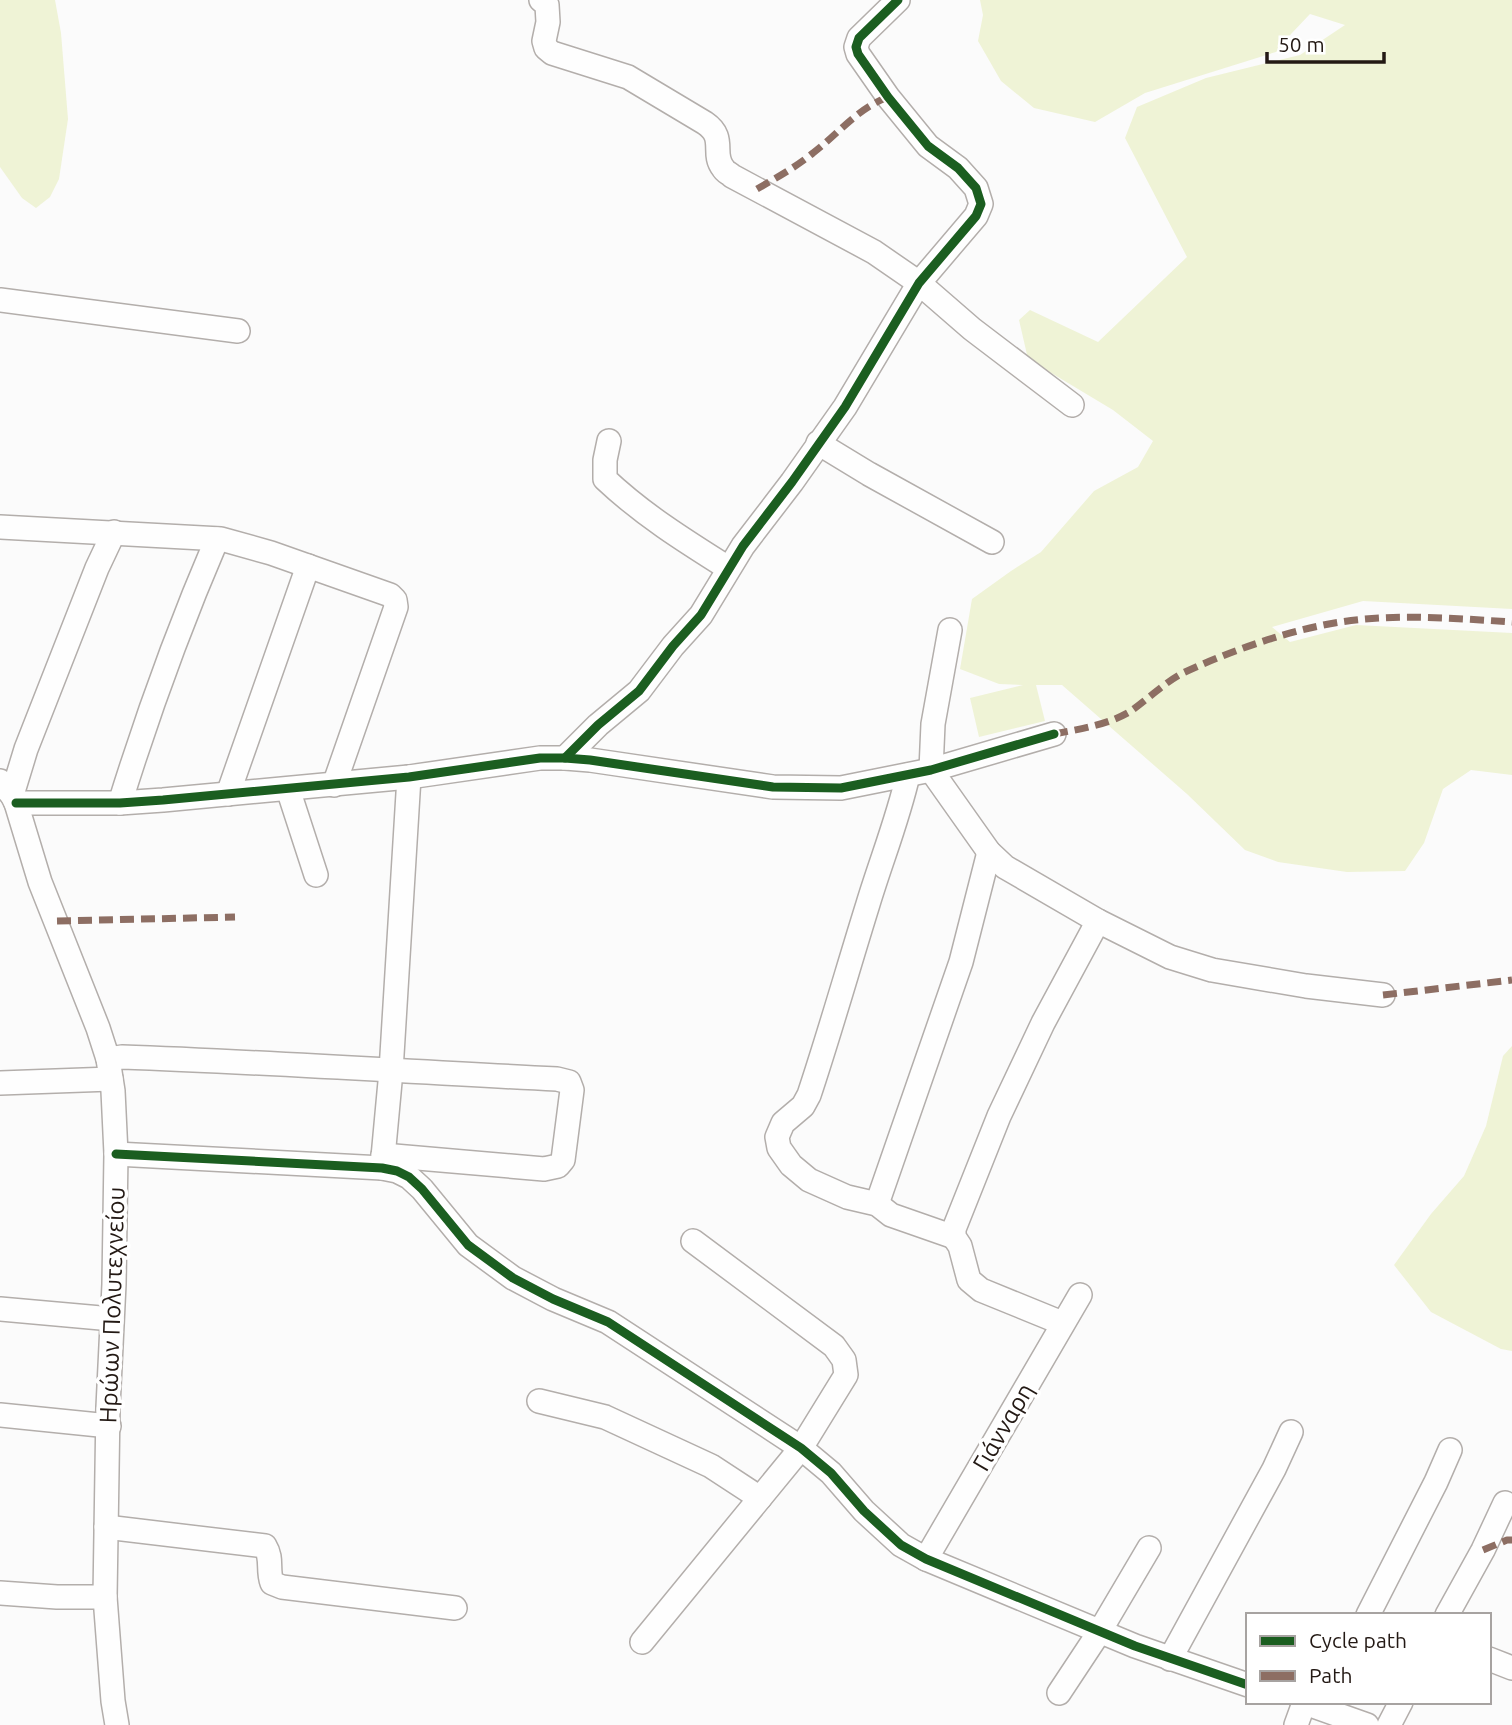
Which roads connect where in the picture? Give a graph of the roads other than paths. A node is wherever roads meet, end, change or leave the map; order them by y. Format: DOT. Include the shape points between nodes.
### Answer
graph roads {
  1 [pos="541,0"];
  2 [pos="898,0"];
  3 [pos="919,283"];
  4 [pos="0,300"];
  5 [pos="238,331"];
  6 [pos="1072,405"];
  7 [pos="609,441"];
  8 [pos="818,443"];
  9 [pos="0,527"];
  10 [pos="114,532"];
  11 [pos="217,538"];
  12 [pos="992,542"];
  13 [pos="308,566"];
  14 [pos="728,568"];
  15 [pos="950,630"];
  16 [pos="1054,734"];
  17 [pos="565,758"];
  18 [pos="932,771"];
  19 [pos="908,775"];
  20 [pos="409,778"];
  21 [pos="334,785"];
  22 [pos="288,789"];
  23 [pos="9,793"];
  24 [pos="228,794"];
  25 [pos="120,803"];
  26 [pos="989,852"];
  27 [pos="316,875"];
  28 [pos="1098,921"];
  29 [pos="1383,995"];
  30 [pos="110,1069"];
  31 [pos="391,1071"];
  32 [pos="0,1083"];
  33 [pos="116,1154"];
  34 [pos="382,1161"];
  35 [pos="877,1203"];
  36 [pos="954,1237"];
  37 [pos="693,1241"];
  38 [pos="1080,1294"];
  39 [pos="0,1309"];
  40 [pos="112,1319"];
  41 [pos="1062,1323"];
  42 [pos="539,1401"];
  43 [pos="0,1415"];
  44 [pos="109,1426"];
  45 [pos="1291,1432"];
  46 [pos="801,1448"];
  47 [pos="1450,1450"];
  48 [pos="760,1499"];
  49 [pos="1505,1503"];
  50 [pos="106,1527"];
  51 [pos="1149,1548"];
  52 [pos="926,1559"];
  53 [pos="0,1593"];
  54 [pos="105,1597"];
  55 [pos="455,1608"];
  56 [pos="1369,1613"];
  57 [pos="1448,1613"];
  58 [pos="1100,1631"];
  59 [pos="642,1642"];
  60 [pos="1170,1659"];
  61 [pos="1491,1660"];
  62 [pos="1512,1668"];
  63 [pos="1246,1684"];
  64 [pos="1059,1693"];
  65 [pos="1314,1704"];
  66 [pos="1400,1704"];
  67 [pos="117,1725"];
  68 [pos="1296,1725"];
  69 [pos="1367,1725"];
  70 [pos="1389,1725"];
  1 -- 3 [label="street" via="547,5 544,41 552,53 628,77 705,123 717,136 723,169 732,176 874,252"];
  2 -- 3 [label="street" via="859,38 858,54 928,146 976,188 981,204"];
  3 -- 6 [label="street"];
  3 -- 8 [label="street" via="845,407"];
  4 -- 5 [label="street"];
  7 -- 14 [label="street" via="605,479 630,502"];
  8 -- 12 [label="street"];
  8 -- 14 [label="street"];
  9 -- 10 [label="street"];
  10 -- 11 [label="street"];
  10 -- 23 [label="street"];
  11 -- 13 [label="street"];
  11 -- 25 [label="street" via="155,696"];
  13 -- 21 [label="street" via="390,595 396,607"];
  13 -- 24 [label="street"];
  14 -- 17 [label="street" via="701,615 639,691"];
  15 -- 18 [label="street" via="933,724"];
  16 -- 18 [label="street"];
  17 -- 19 [label="street" via="773,787 841,788"];
  17 -- 20 [label="street"];
  18 -- 19 [label="street"];
  18 -- 26 [label="street"];
  19 -- 35 [label="street" via="809,1095 783,1123 777,1137 791,1165 809,1180"];
  20 -- 21 [label="street"];
  20 -- 31 [label="street"];
  21 -- 22 [label="street"];
  22 -- 24 [label="street"];
  22 -- 27 [label="street"];
  23 -- 25 [label="street"];
  23 -- 30 [label="street, Ηρώων Πολυτεχνείου"];
  24 -- 25 [label="street"];
  26 -- 28 [label="street" via="1005,867"];
  26 -- 35 [label="street" via="961,962"];
  28 -- 29 [label="street" via="1170,957 1212,970"];
  28 -- 36 [label="street" via="999,1116"];
  30 -- 31 [label="street" via="122,1057"];
  30 -- 32 [label="street"];
  30 -- 33 [label="street, Ηρώων Πολυτεχνείου"];
  31 -- 34 [label="street"];
  31 -- 34 [label="street" via="557,1079 569,1082 572,1090 563,1160 558,1166"];
  33 -- 34 [label="street"];
  33 -- 40 [label="street, Ηρώων Πολυτεχνείου"];
  34 -- 46 [label="street" via="409,1177 468,1245 513,1278 608,1322"];
  35 -- 36 [label="street" via="891,1215"];
  36 -- 41 [label="street" via="973,1285"];
  37 -- 46 [label="street" via="834,1346 844,1360 846,1375"];
  38 -- 41 [label="street, Γιάνναρη"];
  39 -- 40 [label="street"];
  40 -- 44 [label="street, Ηρώων Πολυτεχνείου"];
  41 -- 52 [label="street, Γιάνναρη"];
  42 -- 48 [label="street" via="605,1417 710,1466"];
  43 -- 44 [label="street"];
  44 -- 50 [label="street, Ηρώων Πολυτεχνείου"];
  45 -- 60 [label="street"];
  46 -- 48 [label="street"];
  46 -- 52 [label="street" via="901,1545"];
  47 -- 56 [label="street"];
  48 -- 59 [label="street"];
  49 -- 57 [label="street"];
  50 -- 54 [label="street, Ηρώων Πολυτεχνείου"];
  50 -- 55 [label="street" via="265,1546 272,1583 282,1587"];
  51 -- 58 [label="street"];
  52 -- 58 [label="street"];
  53 -- 54 [label="street"];
  54 -- 67 [label="street, Ηρώων Πολυτεχνείου"];
  58 -- 60 [label="street"];
  58 -- 64 [label="street"];
  60 -- 63 [label="street"];
  61 -- 62 [label="street"];
  65 -- 68 [label="street"];
  65 -- 69 [label="street"];
  66 -- 70 [label="street"];
}
